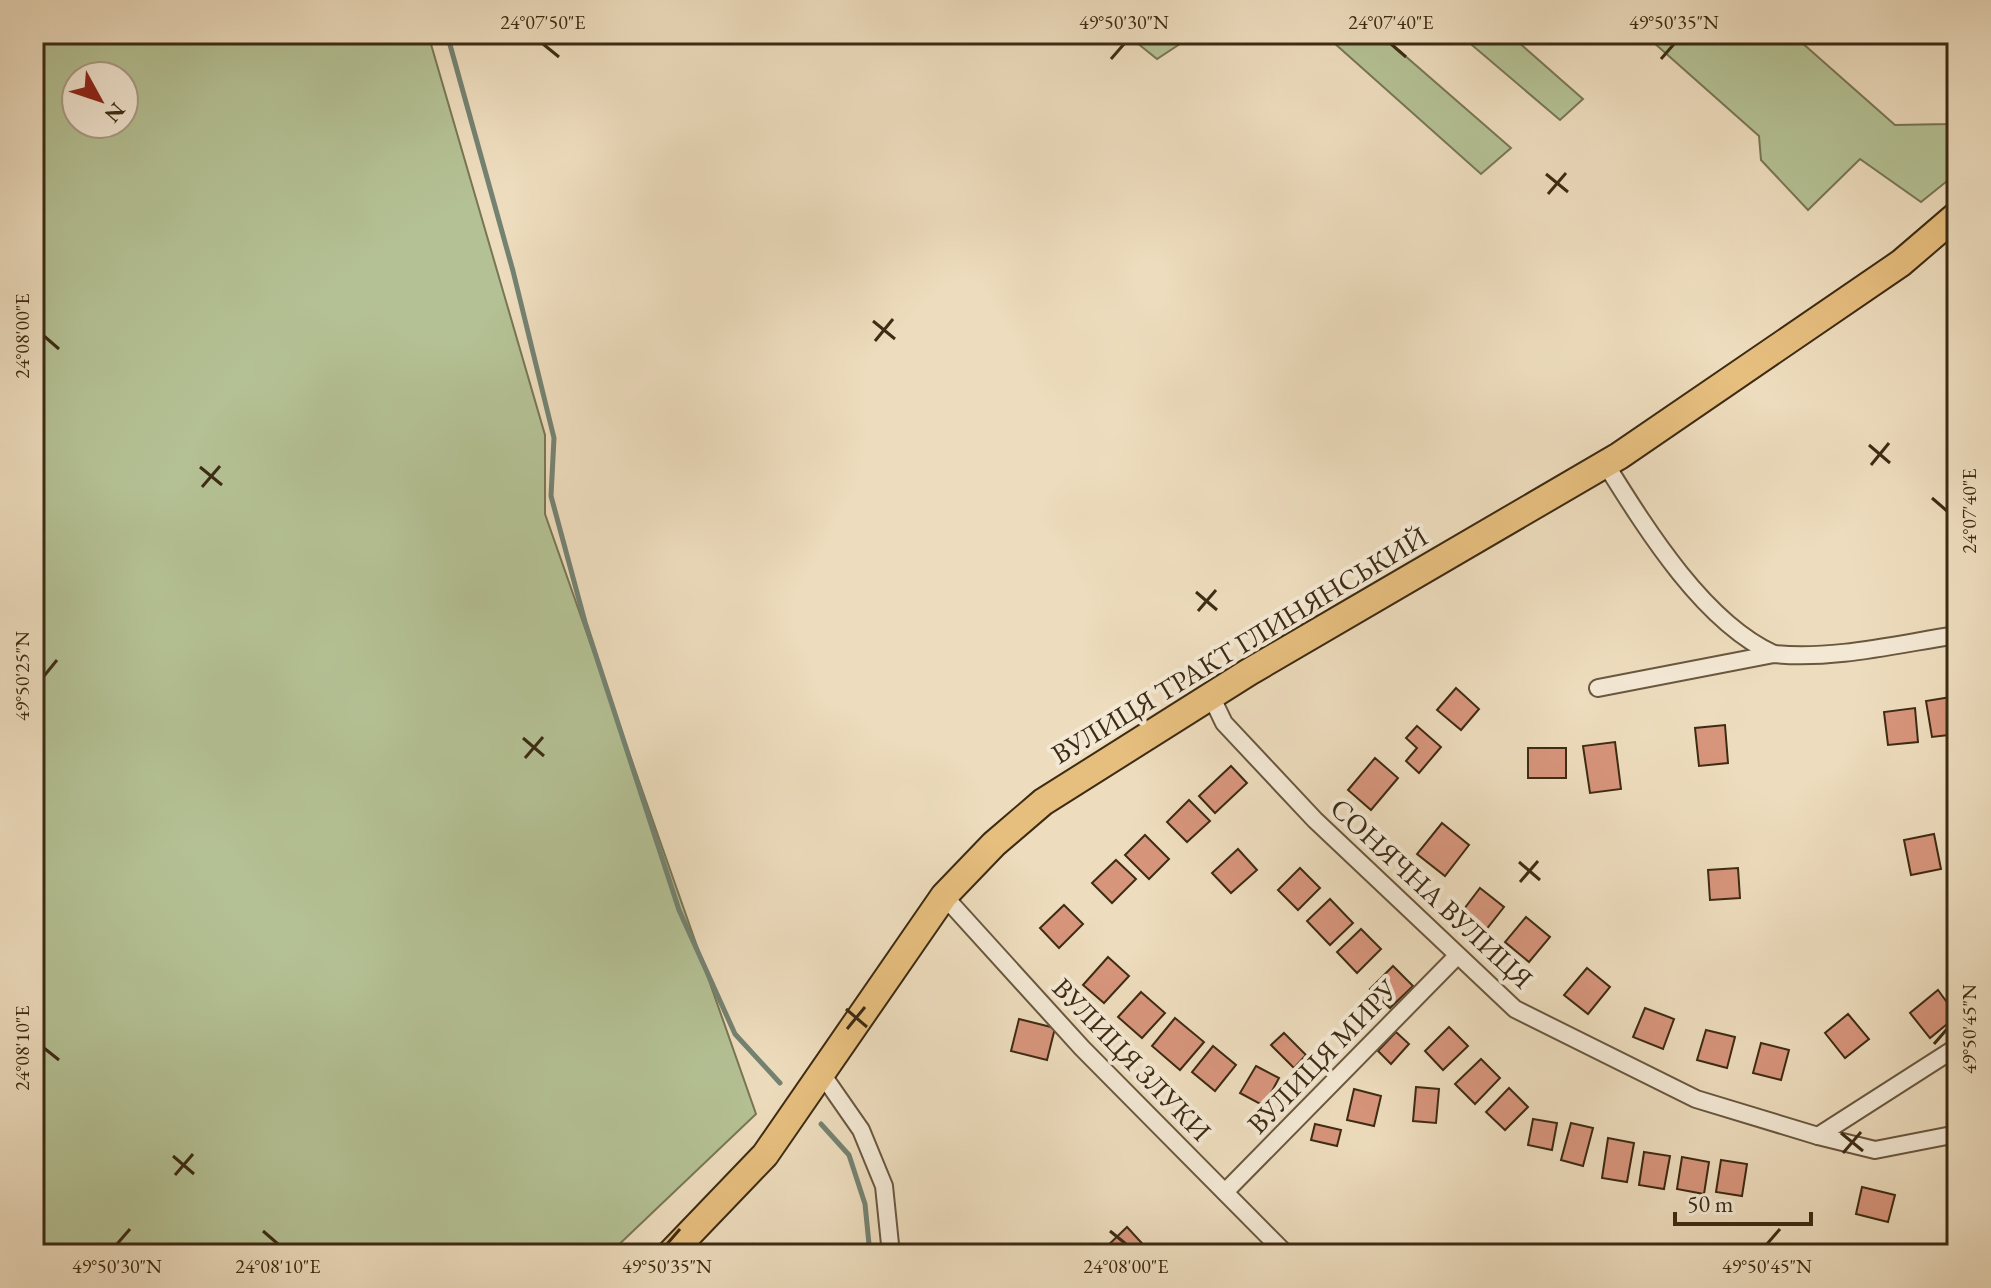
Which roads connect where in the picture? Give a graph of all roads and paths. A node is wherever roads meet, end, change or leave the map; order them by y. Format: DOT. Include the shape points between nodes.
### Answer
graph roads {
  1 [pos="1957,215"];
  2 [pos="1605,463"];
  3 [pos="1957,635"];
  4 [pos="1774,654"];
  5 [pos="1598,688"];
  6 [pos="1211,696"];
  7 [pos="944,896"];
  8 [pos="1456,957"];
  9 [pos="1957,1047"];
  10 [pos="822,1074"];
  11 [pos="1957,1134"];
  12 [pos="1818,1136"];
  13 [pos="1225,1192"];
  14 [pos="670,1254"];
  15 [pos="891,1254"];
  16 [pos="1286,1254"];
  1 -- 2 [label="main road, ВУЛИЦЯ ТРАКТ ГЛИНЯНСЬКИЙ" via="1901,263"];
  2 -- 4 [label="street" via="1675,565 1725,620 1752,644"];
  2 -- 6 [label="main road, ВУЛИЦЯ ТРАКТ ГЛИНЯНСЬКИЙ"];
  3 -- 4 [label="street" via="1859,651"];
  4 -- 5 [label="street"];
  6 -- 7 [label="main road, ВУЛИЦЯ ТРАКТ ГЛИНЯНСЬКИЙ" via="1043,802"];
  6 -- 8 [label="street, СОНЯЧНА ВУЛИЦЯ" via="1224,723 1295,799"];
  7 -- 10 [label="main road, ВУЛИЦЯ ТРАКТ ГЛИНЯНСЬКИЙ"];
  7 -- 13 [label="street, ВУЛИЦЯ ЗЛУКИ" via="1082,1048"];
  8 -- 12 [label="street, СОНЯЧНА ВУЛИЦЯ" via="1515,1009 1696,1099"];
  8 -- 13 [label="street, ВУЛИЦЯ МИРУ"];
  9 -- 12 [label="street"];
  10 -- 14 [label="main road, ВУЛИЦЯ ТРАКТ ГЛИНЯНСЬКИЙ" via="765,1155"];
  10 -- 15 [label="street" via="861,1130 884,1186"];
  11 -- 12 [label="street, СОНЯЧНА ВУЛИЦЯ" via="1875,1150"];
  13 -- 16 [label="street, ВУЛИЦЯ ЗЛУКИ"];
}
